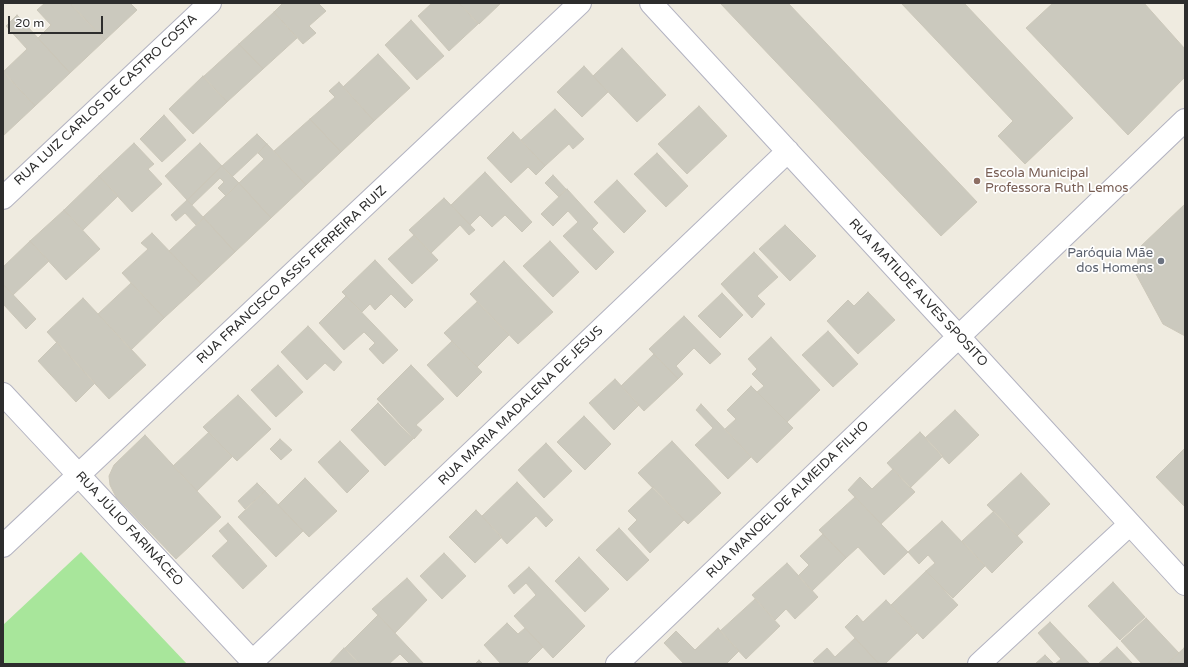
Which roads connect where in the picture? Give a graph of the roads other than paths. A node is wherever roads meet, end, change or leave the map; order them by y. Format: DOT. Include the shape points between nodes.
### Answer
graph roads {
  1 [pos="210,3"];
  2 [pos="580,3"];
  3 [pos="651,3"];
  4 [pos="1185,120"];
  5 [pos="788,152"];
  6 [pos="3,198"];
  7 [pos="958,336"];
  8 [pos="3,394"];
  9 [pos="79,475"];
  10 [pos="1130,524"];
  11 [pos="3,546"];
  12 [pos="1185,584"];
  13 [pos="254,663"];
  14 [pos="617,664"];
  15 [pos="979,664"];
  1 -- 6 [label="street, RUA LUIZ CARLOS DE CASTRO COSTA"];
  2 -- 9 [label="street, RUA FRANCISCO ASSIS FERREIRA RUIZ"];
  3 -- 5 [label="street, RUA MATILDE ALVES SPOSITO"];
  4 -- 7 [label="street, RUA MANOEL DE ALMEIDA FILHO"];
  5 -- 7 [label="street, RUA MATILDE ALVES SPOSITO"];
  5 -- 13 [label="street, RUA MARIA MADALENA DE JESUS"];
  7 -- 10 [label="street, RUA MATILDE ALVES SPOSITO"];
  7 -- 14 [label="street, RUA MANOEL DE ALMEIDA FILHO"];
  8 -- 9 [label="street, RUA JÚLIO FARINÁCEO"];
  9 -- 11 [label="street, RUA FRANCISCO ASSIS FERREIRA RUIZ"];
  9 -- 13 [label="street, RUA JÚLIO FARINÁCEO"];
  10 -- 12 [label="street, RUA MATILDE ALVES SPOSITO"];
  10 -- 15 [label="street"];
}
